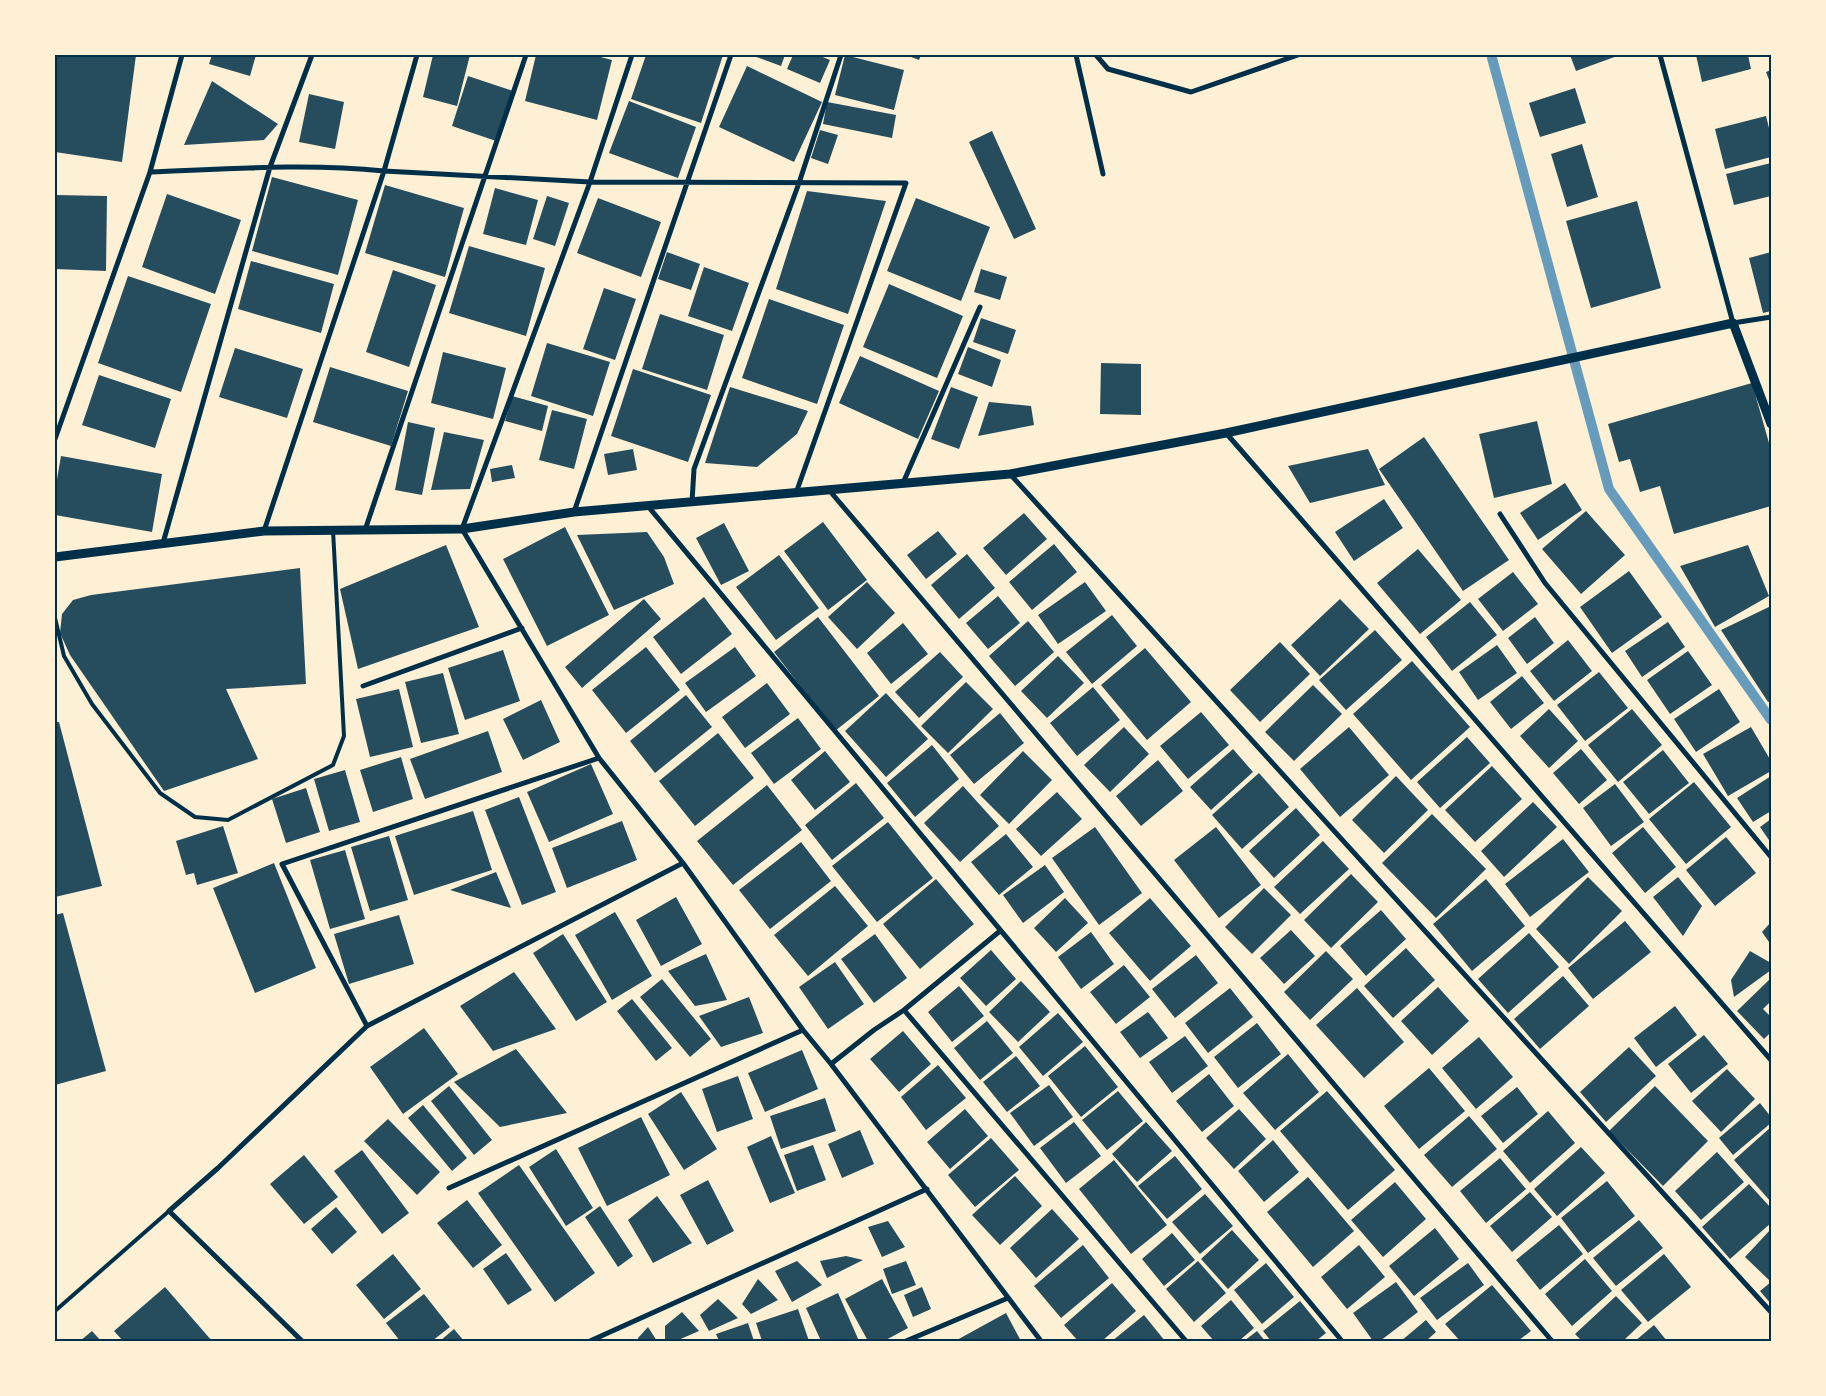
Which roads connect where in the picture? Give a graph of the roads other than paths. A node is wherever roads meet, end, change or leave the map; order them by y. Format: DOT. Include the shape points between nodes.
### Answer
graph roads {
  1 [pos="182,55"];
  2 [pos="312,55"];
  3 [pos="417,55"];
  4 [pos="526,55"];
  5 [pos="632,55"];
  6 [pos="731,55"];
  7 [pos="841,55"];
  8 [pos="1076,55"];
  9 [pos="1096,55"];
  10 [pos="1298,55"];
  11 [pos="1660,55"];
  12 [pos="270,167"];
  13 [pos="384,171"];
  14 [pos="150,172"];
  15 [pos="1103,174"];
  16 [pos="485,176"];
  17 [pos="590,182"];
  18 [pos="686,182"];
  19 [pos="799,182"];
  20 [pos="980,307"];
  21 [pos="1771,317"];
  22 [pos="1733,323"];
  23 [pos="1771,424"];
  24 [pos="1226,433"];
  25 [pos="55,439"];
  26 [pos="1010,474"];
  27 [pos="903,484"];
  28 [pos="829,490"];
  29 [pos="795,494"];
  30 [pos="692,502"];
  31 [pos="647,505"];
  32 [pos="574,512"];
  33 [pos="1500,514"];
  34 [pos="462,529"];
  35 [pos="333,530"];
  36 [pos="364,530"];
  37 [pos="264,531"];
  38 [pos="163,543"];
  39 [pos="55,557"];
  40 [pos="55,618"];
  41 [pos="522,628"];
  42 [pos="363,686"];
  43 [pos="599,758"];
  44 [pos="1771,857"];
  45 [pos="683,863"];
  46 [pos="1000,930"];
  47 [pos="904,1010"];
  48 [pos="367,1026"];
  49 [pos="803,1030"];
  50 [pos="1771,1060"];
  51 [pos="831,1064"];
  52 [pos="449,1188"];
  53 [pos="927,1189"];
  54 [pos="169,1211"];
  55 [pos="1008,1298"];
  56 [pos="55,1311"];
  57 [pos="1771,1312"];
  58 [pos="302,1341"];
  59 [pos="590,1341"];
  60 [pos="906,1341"];
  61 [pos="1040,1341"];
  62 [pos="1186,1341"];
  63 [pos="1342,1341"];
  64 [pos="1552,1341"];
  1 -- 14 [label="street"];
  2 -- 12 [label="street"];
  3 -- 13 [label="street"];
  4 -- 16 [label="street"];
  5 -- 17 [label="street"];
  6 -- 18 [label="street"];
  7 -- 19 [label="street"];
  8 -- 15 [label="street"];
  9 -- 10 [label="street" via="1108,69 1191,92"];
  11 -- 22 [label="street"];
  12 -- 13 [label="street" via="350,167"];
  12 -- 14 [label="street"];
  12 -- 38 [label="street"];
  13 -- 16 [label="street"];
  13 -- 37 [label="street"];
  14 -- 25 [label="street"];
  16 -- 17 [label="street"];
  16 -- 36 [label="street"];
  17 -- 18 [label="street"];
  17 -- 34 [label="street"];
  18 -- 19 [label="street"];
  18 -- 32 [label="street"];
  19 -- 29 [label="street" via="906,183"];
  19 -- 30 [label="street" via="694,468"];
  20 -- 27 [label="street"];
  21 -- 22 [label="street"];
  22 -- 23 [label="street"];
  22 -- 24 [label="street"];
  24 -- 26 [label="street"];
  24 -- 50 [label="street"];
  26 -- 27 [label="street"];
  26 -- 57 [label="street"];
  27 -- 28 [label="street"];
  28 -- 29 [label="street"];
  28 -- 64 [label="street"];
  29 -- 30 [label="street"];
  30 -- 31 [label="street"];
  31 -- 32 [label="street"];
  31 -- 46 [label="street"];
  32 -- 34 [label="street"];
  33 -- 44 [label="street" via="1545,583"];
  34 -- 36 [label="street"];
  34 -- 41 [label="street"];
  35 -- 36 [label="street"];
  35 -- 37 [label="street"];
  35 -- 40 [label="lane" via="344,736 333,765 228,820 195,817 160,793 92,704 64,656"];
  37 -- 38 [label="street"];
  38 -- 39 [label="street"];
  41 -- 42 [label="street"];
  41 -- 43 [label="street"];
  43 -- 45 [label="street"];
  43 -- 48 [label="street" via="282,864"];
  45 -- 48 [label="street"];
  45 -- 49 [label="street"];
  46 -- 47 [label="street"];
  46 -- 63 [label="street"];
  47 -- 51 [label="street"];
  47 -- 62 [label="street"];
  48 -- 54 [label="street"];
  49 -- 51 [label="street"];
  49 -- 52 [label="street"];
  51 -- 53 [label="street"];
  53 -- 55 [label="street"];
  53 -- 59 [label="street"];
  54 -- 56 [label="lane"];
  54 -- 58 [label="street"];
  55 -- 60 [label="street"];
  55 -- 61 [label="street"];
}
